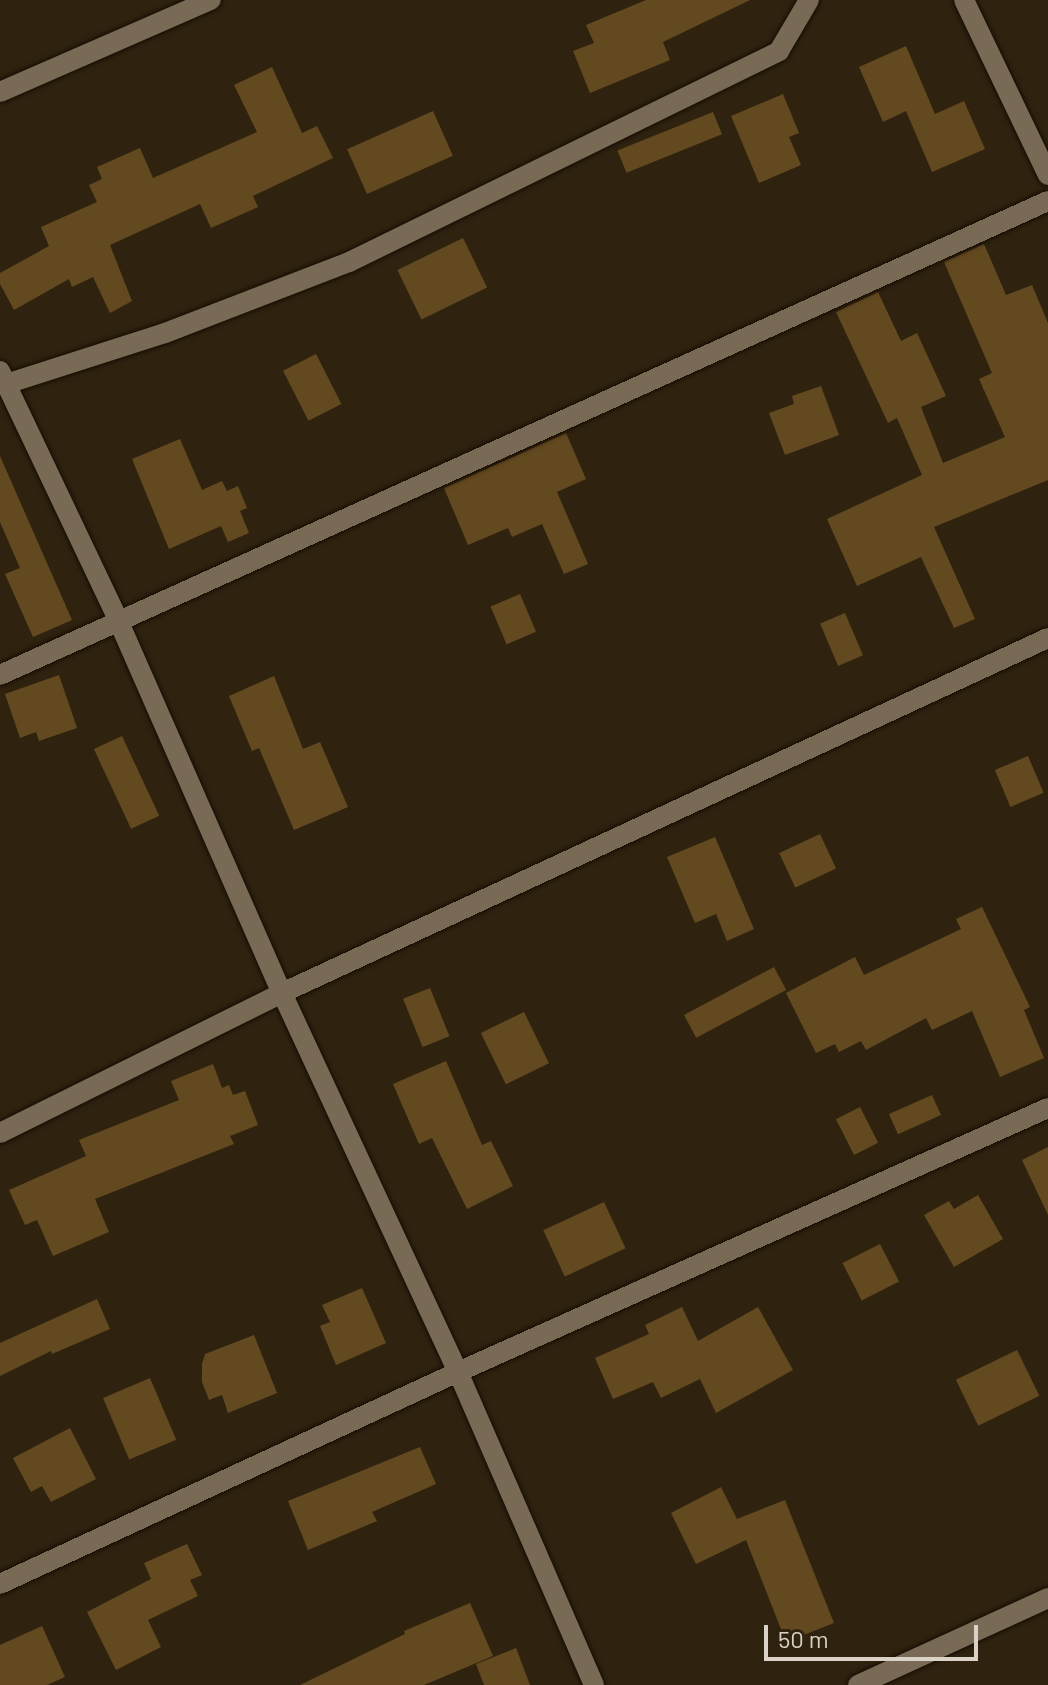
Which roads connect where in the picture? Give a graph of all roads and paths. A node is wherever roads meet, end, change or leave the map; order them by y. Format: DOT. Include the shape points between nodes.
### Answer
graph roads {
  1 [pos="211,0"];
  2 [pos="809,0"];
  3 [pos="964,0"];
  4 [pos="0,92"];
  5 [pos="1048,175"];
  6 [pos="1048,201"];
  7 [pos="3,378"];
  8 [pos="118,620"];
  9 [pos="1048,638"];
  10 [pos="0,675"];
  11 [pos="282,993"];
  12 [pos="1048,1108"];
  13 [pos="0,1133"];
  14 [pos="458,1372"];
  15 [pos="0,1584"];
  16 [pos="1048,1598"];
  17 [pos="594,1685"];
  18 [pos="858,1685"];
  1 -- 4 [label="street"];
  2 -- 7 [label="street" via="779,51 349,262 165,333"];
  3 -- 5 [label="street"];
  6 -- 8 [label="street"];
  7 -- 8 [label="street"];
  8 -- 10 [label="street"];
  8 -- 11 [label="street"];
  9 -- 11 [label="street"];
  11 -- 13 [label="street"];
  11 -- 14 [label="street"];
  12 -- 14 [label="street"];
  14 -- 15 [label="street"];
  14 -- 17 [label="street"];
  16 -- 18 [label="street"];
}
